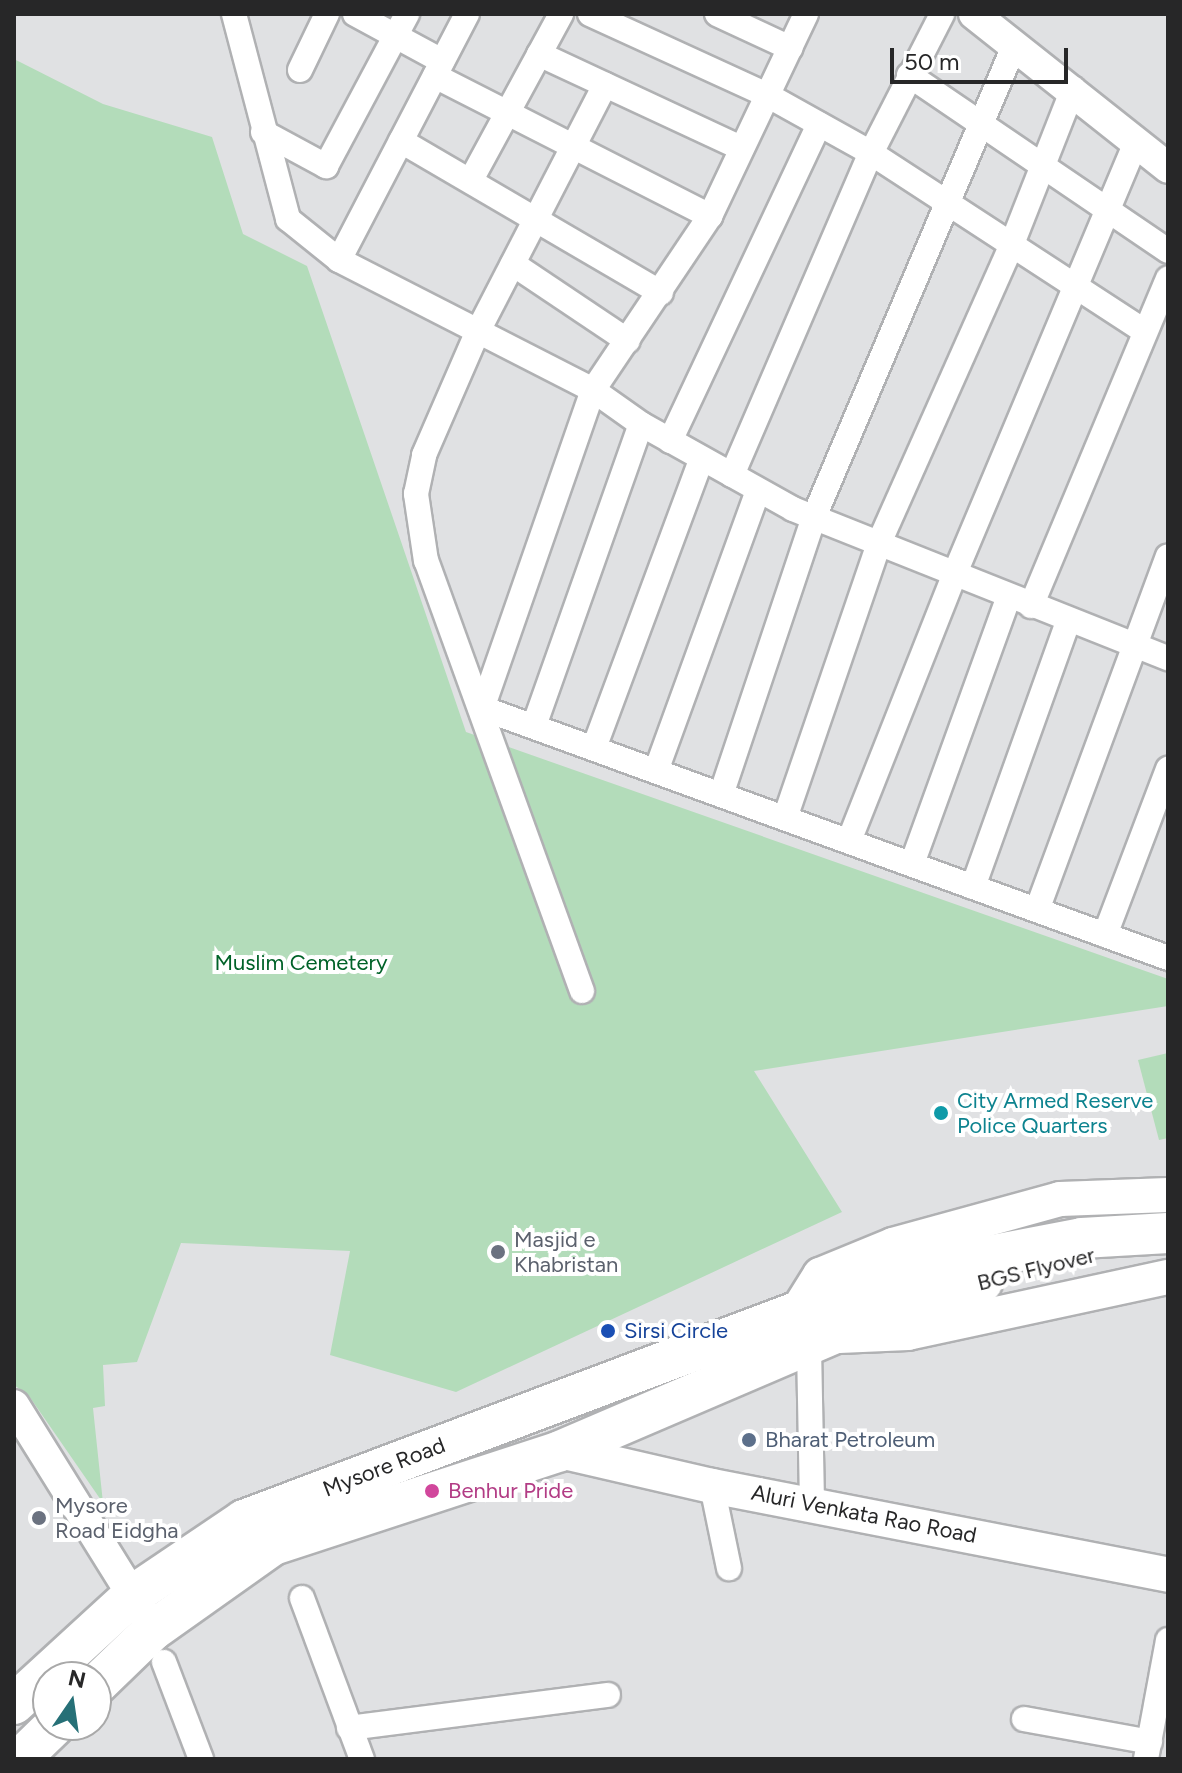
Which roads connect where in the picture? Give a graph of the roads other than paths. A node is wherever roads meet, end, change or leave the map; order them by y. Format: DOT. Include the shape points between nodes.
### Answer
graph roads {
  1 [pos="327,14"];
  2 [pos="355,14"];
  3 [pos="467,14"];
  4 [pos="561,14"];
  5 [pos="590,14"];
  6 [pos="717,14"];
  7 [pos="806,14"];
  8 [pos="942,14"];
  9 [pos="974,14"];
  10 [pos="241,21"];
  11 [pos="401,25"];
  12 [pos="1015,44"];
  13 [pos="790,48"];
  14 [pos="539,54"];
  15 [pos="438,69"];
  16 [pos="300,70"];
  17 [pos="909,75"];
  18 [pos="605,85"];
  19 [pos="1073,89"];
  20 [pos="767,95"];
  21 [pos="507,113"];
  22 [pos="982,121"];
  23 [pos="819,124"];
  24 [pos="263,132"];
  25 [pos="401,141"];
  26 [pos="1136,142"];
  27 [pos="573,146"];
  28 [pos="741,148"];
  29 [pos="871,153"];
  30 [pos="1041,162"];
  31 [pos="1168,168"];
  32 [pos="472,178"];
  33 [pos="950,201"];
  34 [pos="1108,209"];
  35 [pos="710,216"];
  36 [pos="536,217"];
  37 [pos="1012,244"];
  38 [pos="1168,251"];
  39 [pos="339,260"];
  40 [pos="513,264"];
  41 [pos="1168,279"];
  42 [pos="1078,287"];
  43 [pos="661,293"];
  44 [pos="478,331"];
  45 [pos="1144,331"];
  46 [pos="628,341"];
  47 [pos="593,390"];
  48 [pos="641,424"];
  49 [pos="670,441"];
  50 [pos="701,460"];
  51 [pos="732,475"];
  52 [pos="758,491"];
  53 [pos="814,517"];
  54 [pos="879,543"];
  55 [pos="1168,556"];
  56 [pos="955,573"];
  57 [pos="1020,601"];
  58 [pos="1068,622"];
  59 [pos="1132,645"];
  60 [pos="1168,658"];
  61 [pos="482,708"];
  62 [pos="534,726"];
  63 [pos="594,748"];
  64 [pos="1168,769"];
  65 [pos="656,771"];
  66 [pos="721,795"];
  67 [pos="785,818"];
  68 [pos="849,841"];
  69 [pos="912,864"];
  70 [pos="973,887"];
  71 [pos="1037,910"];
  72 [pos="1105,935"];
  73 [pos="1167,953"];
  74 [pos="582,991"];
  75 [pos="1168,1195"];
  76 [pos="1168,1233"];
  77 [pos="1168,1250"];
  78 [pos="1168,1277"];
  79 [pos="903,1288"];
  80 [pos="800,1307"];
  81 [pos="821,1341"];
  82 [pos="14,1405"];
  83 [pos="560,1451"];
  84 [pos="712,1486"];
  85 [pos="812,1504"];
  86 [pos="729,1568"];
  87 [pos="1168,1575"];
  88 [pos="133,1595"];
  89 [pos="302,1598"];
  90 [pos="1168,1640"];
  91 [pos="159,1646"];
  92 [pos="112,1675"];
  93 [pos="608,1695"];
  94 [pos="14,1704"];
  95 [pos="1024,1719"];
  96 [pos="349,1728"];
  97 [pos="39,1741"];
  98 [pos="1148,1750"];
  99 [pos="20,1759"];
  100 [pos="201,1759"];
  101 [pos="362,1759"];
  1 -- 16 [label="street"];
  2 -- 11 [label="street"];
  3 -- 15 [label="street"];
  4 -- 14 [label="street"];
  5 -- 20 [label="street"];
  6 -- 13 [label="street"];
  7 -- 13 [label="street"];
  8 -- 17 [label="street"];
  9 -- 12 [label="street"];
  10 -- 24 [label="street"];
  11 -- 15 [label="street"];
  11 -- 24 [label="street" via="326,166"];
  12 -- 19 [label="street"];
  12 -- 22 [label="street"];
  13 -- 20 [label="street"];
  14 -- 18 [label="street"];
  14 -- 21 [label="street"];
  15 -- 21 [label="street"];
  15 -- 25 [label="street"];
  17 -- 22 [label="street"];
  17 -- 29 [label="street"];
  18 -- 27 [label="street"];
  18 -- 28 [label="street"];
  19 -- 26 [label="street"];
  19 -- 30 [label="street"];
  20 -- 23 [label="street"];
  20 -- 28 [label="street"];
  21 -- 27 [label="street"];
  21 -- 32 [label="street"];
  22 -- 30 [label="street"];
  22 -- 33 [label="street"];
  23 -- 29 [label="street"];
  23 -- 49 [label="street"];
  24 -- 39 [label="street" via="288,219"];
  25 -- 32 [label="street"];
  25 -- 39 [label="street"];
  26 -- 31 [label="street"];
  26 -- 34 [label="street"];
  27 -- 35 [label="street"];
  27 -- 36 [label="street"];
  28 -- 35 [label="street"];
  29 -- 33 [label="street"];
  29 -- 51 [label="street"];
  30 -- 34 [label="street"];
  30 -- 37 [label="street"];
  32 -- 36 [label="street"];
  33 -- 37 [label="street"];
  33 -- 53 [label="street"];
  34 -- 38 [label="street"];
  34 -- 42 [label="street"];
  35 -- 43 [label="street"];
  36 -- 40 [label="street"];
  36 -- 43 [label="street"];
  37 -- 42 [label="street"];
  37 -- 54 [label="street"];
  39 -- 44 [label="street"];
  40 -- 44 [label="street"];
  40 -- 46 [label="street"];
  41 -- 45 [label="street"];
  42 -- 45 [label="street"];
  42 -- 56 [label="street"];
  43 -- 46 [label="street"];
  44 -- 47 [label="street"];
  44 -- 61 [label="street" via="424,455 416,494 426,561"];
  45 -- 57 [label="street"];
  46 -- 47 [label="street"];
  47 -- 48 [label="street"];
  47 -- 61 [label="street"];
  48 -- 49 [label="street"];
  48 -- 62 [label="street"];
  49 -- 50 [label="street"];
  50 -- 51 [label="street"];
  50 -- 63 [label="street"];
  51 -- 52 [label="street"];
  52 -- 53 [label="street"];
  52 -- 65 [label="street"];
  53 -- 54 [label="street"];
  53 -- 66 [label="street"];
  54 -- 56 [label="street"];
  54 -- 67 [label="street"];
  55 -- 59 [label="street"];
  56 -- 57 [label="street"];
  56 -- 68 [label="street"];
  57 -- 58 [label="street"];
  57 -- 69 [label="street"];
  58 -- 59 [label="street"];
  58 -- 70 [label="street"];
  59 -- 60 [label="street"];
  59 -- 71 [label="street"];
  61 -- 62 [label="street"];
  61 -- 74 [label="street"];
  62 -- 63 [label="street"];
  63 -- 65 [label="street"];
  64 -- 72 [label="street"];
  65 -- 66 [label="street"];
  66 -- 67 [label="street"];
  67 -- 68 [label="street"];
  68 -- 69 [label="street"];
  69 -- 70 [label="street"];
  70 -- 71 [label="street"];
  71 -- 72 [label="street"];
  72 -- 73 [label="street"];
  75 -- 80 [label="main road" via="1060,1199 893,1245 820,1275"];
  76 -- 79 [label="highway" via="1082,1238"];
  77 -- 79 [label="highway, BGS Flyover" via="1087,1253"];
  78 -- 81 [label="main road" via="908,1333"];
  79 -- 80 [label="highway, Mysore Road"];
  79 -- 81 [label="highway, Mysore Road"];
  80 -- 88 [label="highway, Mysore Road" via="244,1520"];
  81 -- 83 [label="highway, Mysore Road"];
  81 -- 85 [label="street"];
  82 -- 88 [label="street"];
  83 -- 84 [label="main road, Aluri Venkata Rao Road"];
  83 -- 91 [label="highway, Mysore Road" via="273,1545"];
  84 -- 85 [label="main road, Aluri Venkata Rao Road"];
  84 -- 86 [label="street"];
  85 -- 87 [label="main road, Aluri Venkata Rao Road"];
  88 -- 91 [label="street"];
  88 -- 94 [label="highway, Mysore Road"];
  89 -- 96 [label="street"];
  90 -- 98 [label="street"];
  91 -- 92 [label="highway, Mysore Road"];
  91 -- 100 [label="street"];
  93 -- 96 [label="street"];
  95 -- 98 [label="street"];
  96 -- 101 [label="street"];
  97 -- 99 [label="highway"];
}
